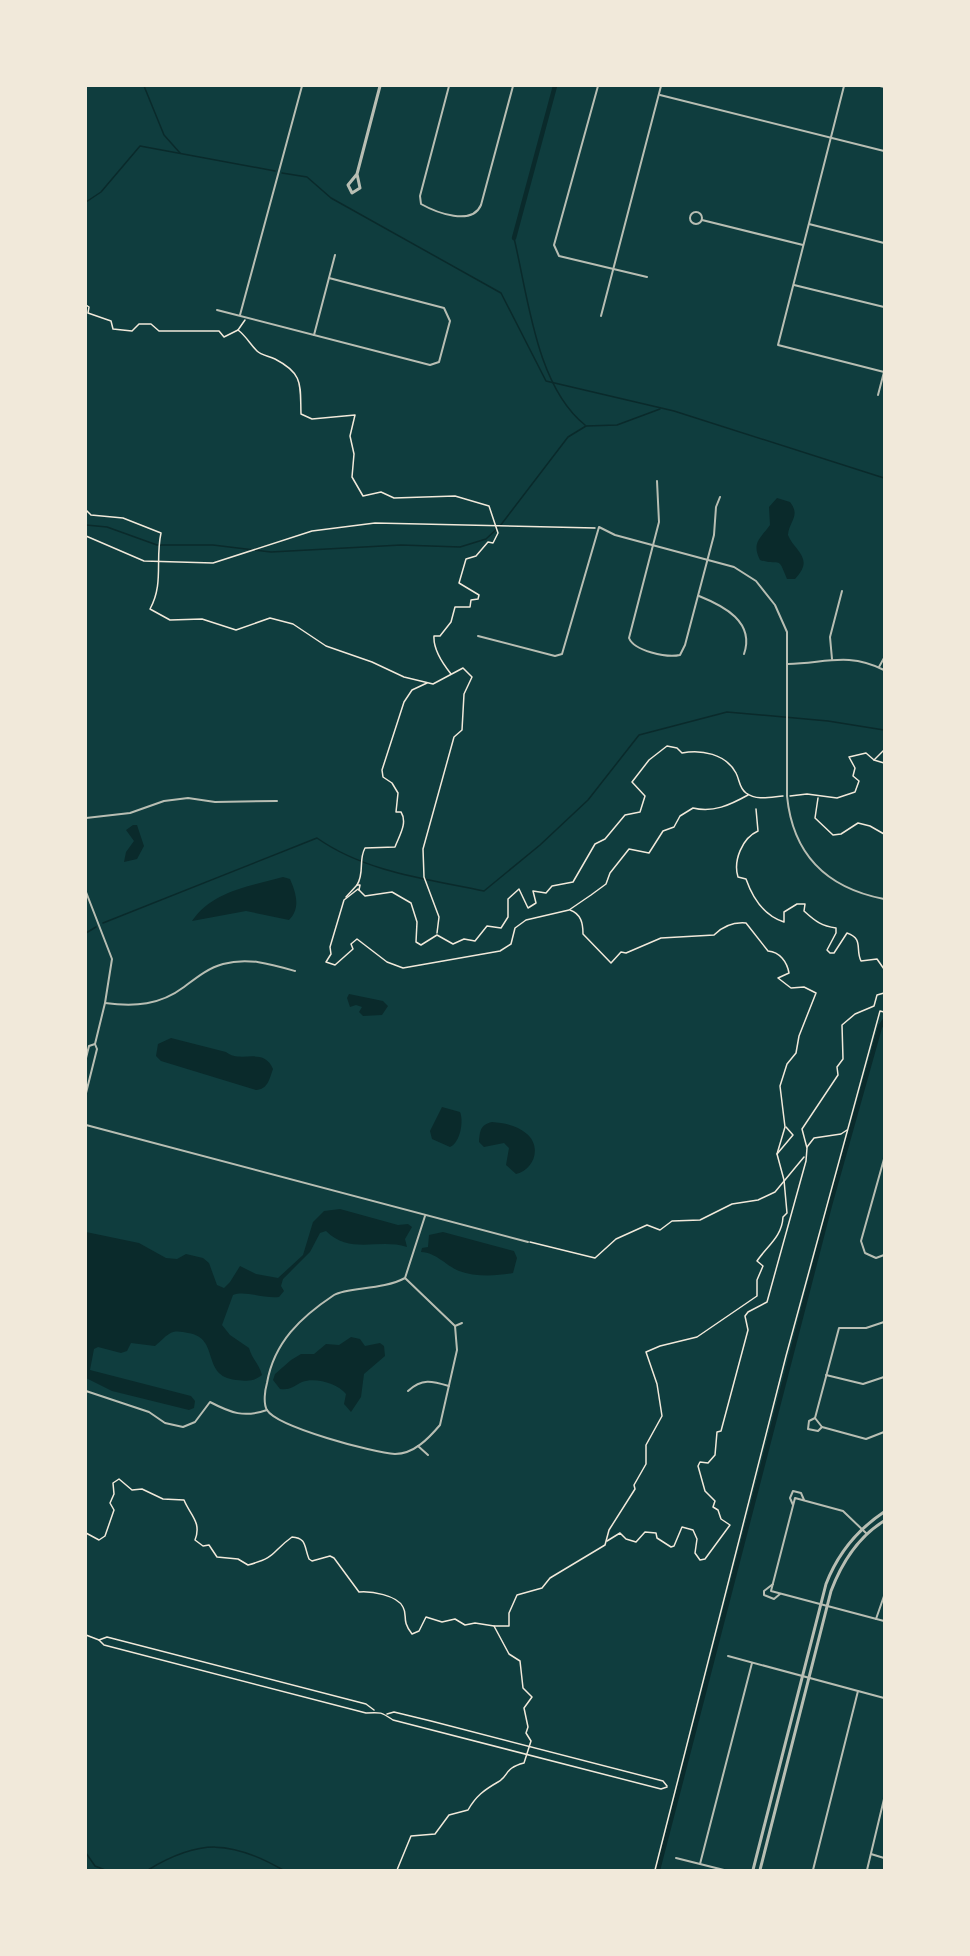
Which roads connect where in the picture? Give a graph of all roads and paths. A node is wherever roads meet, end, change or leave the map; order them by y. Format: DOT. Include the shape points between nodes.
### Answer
graph roads {
  1 [pos="302,86"];
  2 [pos="380,86"];
  3 [pos="448,86"];
  4 [pos="513,86"];
  5 [pos="598,86"];
  6 [pos="662,86"];
  7 [pos="844,86"];
  8 [pos="880,86"];
  9 [pos="885,87"];
  10 [pos="659,95"];
  11 [pos="830,137"];
  12 [pos="885,151"];
  13 [pos="357,174"];
  14 [pos="702,220"];
  15 [pos="808,224"];
  16 [pos="885,243"];
  17 [pos="803,245"];
  18 [pos="335,255"];
  19 [pos="613,269"];
  20 [pos="647,277"];
  21 [pos="329,278"];
  22 [pos="793,284"];
  23 [pos="86,305"];
  24 [pos="885,307"];
  25 [pos="217,310"];
  26 [pos="240,315"];
  27 [pos="601,316"];
  28 [pos="247,317"];
  29 [pos="238,330"];
  30 [pos="314,335"];
  31 [pos="884,372"];
  32 [pos="878,395"];
  33 [pos="657,481"];
  34 [pos="720,497"];
  35 [pos="86,510"];
  36 [pos="496,526"];
  37 [pos="599,527"];
  38 [pos="86,536"];
  39 [pos="654,545"];
  40 [pos="708,559"];
  41 [pos="159,563"];
  42 [pos="842,591"];
  43 [pos="699,596"];
  44 [pos="478,636"];
  45 [pos="744,654"];
  46 [pos="885,658"];
  47 [pos="832,659"];
  48 [pos="788,664"];
  49 [pos="879,667"];
  50 [pos="885,669"];
  51 [pos="451,674"];
  52 [pos="428,683"];
  53 [pos="885,750"];
  54 [pos="874,760"];
  55 [pos="885,763"];
  56 [pos="748,795"];
  57 [pos="787,796"];
  58 [pos="818,797"];
  59 [pos="277,801"];
  60 [pos="756,809"];
  61 [pos="86,818"];
  62 [pos="885,834"];
  63 [pos="357,885"];
  64 [pos="359,891"];
  65 [pos="86,892"];
  66 [pos="346,897"];
  67 [pos="885,899"];
  68 [pos="568,910"];
  69 [pos="437,935"];
  70 [pos="885,969"];
  71 [pos="295,971"];
  72 [pos="884,993"];
  73 [pos="105,1003"];
  74 [pos="885,1012"];
  75 [pos="95,1044"];
  76 [pos="86,1058"];
  77 [pos="86,1093"];
  78 [pos="86,1125"];
  79 [pos="785,1127"];
  80 [pos="848,1130"];
  81 [pos="807,1148"];
  82 [pos="777,1154"];
  83 [pos="805,1156"];
  84 [pos="885,1159"];
  85 [pos="784,1180"];
  86 [pos="426,1216"];
  87 [pos="528,1242"];
  88 [pos="885,1255"];
  89 [pos="405,1278"];
  90 [pos="885,1322"];
  91 [pos="462,1323"];
  92 [pos="455,1326"];
  93 [pos="826,1375"];
  94 [pos="885,1377"];
  95 [pos="449,1386"];
  96 [pos="86,1391"];
  97 [pos="408,1391"];
  98 [pos="267,1410"];
  99 [pos="815,1418"];
  100 [pos="822,1427"];
  101 [pos="885,1432"];
  102 [pos="418,1446"];
  103 [pos="428,1455"];
  104 [pos="804,1500"];
  105 [pos="793,1505"];
  106 [pos="885,1512"];
  107 [pos="885,1521"];
  108 [pos="862,1529"];
  109 [pos="86,1533"];
  110 [pos="867,1534"];
  111 [pos="606,1541"];
  112 [pos="773,1584"];
  113 [pos="780,1594"];
  114 [pos="885,1596"];
  115 [pos="820,1606"];
  116 [pos="826,1608"];
  117 [pos="876,1619"];
  118 [pos="885,1621"];
  119 [pos="494,1626"];
  120 [pos="86,1636"];
  121 [pos="99,1640"];
  122 [pos="728,1656"];
  123 [pos="752,1663"];
  124 [pos="802,1677"];
  125 [pos="809,1679"];
  126 [pos="858,1691"];
  127 [pos="885,1698"];
  128 [pos="374,1711"];
  129 [pos="387,1714"];
  130 [pos="785,1743"];
  131 [pos="792,1745"];
  132 [pos="530,1747"];
  133 [pos="527,1755"];
  134 [pos="884,1802"];
  135 [pos="768,1810"];
  136 [pos="775,1812"];
  137 [pos="871,1854"];
  138 [pos="676,1858"];
  139 [pos="885,1858"];
  140 [pos="700,1864"];
  141 [pos="397,1870"];
  142 [pos="655,1870"];
  143 [pos="724,1870"];
  144 [pos="753,1870"];
  145 [pos="760,1870"];
  146 [pos="813,1870"];
  147 [pos="867,1870"];
  1 -- 26 [label="street"];
  2 -- 13 [label="street"];
  3 -- 4 [label="street" via="421,204 469,218 478,213"];
  5 -- 19 [label="street" via="554,245 559,256"];
  6 -- 10 [label="street"];
  7 -- 11 [label="street"];
  8 -- 9 [label="street"];
  10 -- 11 [label="street"];
  10 -- 19 [label="street"];
  11 -- 12 [label="street"];
  11 -- 15 [label="street"];
  13 -- 13 [label="street" via="348,185 352,193 360,188"];
  14 -- 14 [label="street" via="697,212 690,216 694,224"];
  14 -- 17 [label="street"];
  15 -- 16 [label="street"];
  15 -- 17 [label="street"];
  17 -- 22 [label="street"];
  18 -- 21 [label="street"];
  19 -- 20 [label="street"];
  19 -- 27 [label="street"];
  21 -- 30 [label="street"];
  21 -- 30 [label="street" via="444,308 449,328 440,359 430,365"];
  22 -- 24 [label="street"];
  22 -- 31 [label="street" via="778,345"];
  23 -- 29 [label="path" via="88,313 111,321 113,329 132,331 139,324 151,324 159,331 219,331 224,337"];
  25 -- 26 [label="street"];
  26 -- 28 [label="street"];
  28 -- 29 [label="path"];
  28 -- 30 [label="street"];
  29 -- 36 [label="path" via="250,339 258,353 273,357 297,373 301,414 312,419 355,415 350,436 354,454 352,477 363,496 381,492 394,498 455,496 489,506"];
  31 -- 32 [label="street"];
  33 -- 39 [label="street" via="660,513"];
  34 -- 40 [label="street"];
  35 -- 41 [label="path" via="91,515 123,518 161,533"];
  36 -- 37 [label="path"];
  36 -- 41 [label="path" via="375,523 312,531 213,563"];
  36 -- 51 [label="path" via="498,533 493,543 488,542 466,559 459,583 479,595 478,599 471,600 470,607 456,607 451,622 440,636 434,636"];
  37 -- 39 [label="street"];
  37 -- 44 [label="street" via="562,654 555,656"];
  38 -- 41 [label="path" via="122,553"];
  39 -- 40 [label="street"];
  39 -- 43 [label="street" via="630,634 632,643 673,657 680,655"];
  40 -- 43 [label="street"];
  40 -- 48 [label="street" via="734,567 766,592 787,632"];
  41 -- 52 [label="path" via="157,596 150,609 157,615 170,620 202,619 236,630 270,618 293,624 326,646"];
  42 -- 47 [label="street" via="830,637"];
  43 -- 45 [label="street" via="736,616 747,638"];
  46 -- 49 [label="street"];
  47 -- 48 [label="street"];
  47 -- 49 [label="street" via="857,659"];
  48 -- 57 [label="street"];
  49 -- 50 [label="street"];
  51 -- 52 [label="path" via="434,684"];
  51 -- 69 [label="path" via="463,668 472,676 464,694 462,730 454,737 423,849 424,877 439,916"];
  52 -- 63 [label="path" via="412,690 404,702 382,770 383,777 398,793 394,808 404,817 404,826 395,847 365,848"];
  53 -- 54 [label="path"];
  54 -- 55 [label="path"];
  54 -- 58 [label="path" via="866,753 849,757 855,768 853,776 859,781 855,792 837,798"];
  56 -- 57 [label="path" via="772,799"];
  56 -- 68 [label="path" via="705,811 693,808 680,816 674,826 663,831 648,853 629,849 606,884"];
  56 -- 69 [label="path" via="740,788 731,766 717,756 695,750 682,753 677,747 667,746 649,760 632,782 645,796 640,812 625,815 605,839 595,844 573,882 552,886 546,892 533,891 536,903 528,908 519,889 508,899 508,917 501,928 487,927 475,941 464,939 453,944"];
  57 -- 58 [label="path"];
  57 -- 67 [label="street" via="798,842 819,869 856,893"];
  58 -- 62 [label="path" via="815,818 832,836 858,823"];
  59 -- 61 [label="street" via="215,802 188,798 164,801 130,813"];
  60 -- 70 [label="path" via="758,831 746,841 734,866 763,909 784,922 784,912 805,904 804,911 814,920 827,929 836,928 827,950 834,952 847,933 855,935 861,961 877,959"];
  63 -- 64 [label="path"];
  63 -- 66 [label="path"];
  64 -- 66 [label="path"];
  64 -- 69 [label="path" via="365,896 392,892 411,903 417,922 416,942 420,945"];
  65 -- 73 [label="street" via="112,959"];
  66 -- 68 [label="path" via="326,962 335,965 354,949 351,944 357,939 387,962 402,968 500,951 511,944 515,928 526,920"];
  68 -- 79 [label="path" via="576,912 584,934 611,963 621,952 652,940 714,935 736,922 746,922 768,951 776,952 787,964 789,973 778,978 791,988 804,987 816,993 796,1053 787,1064 780,1086"];
  71 -- 73 [label="street" via="258,961 231,962 206,971 156,1003"];
  72 -- 81 [label="path" via="878,995 874,1006 842,1025 843,1059 833,1086 802,1129"];
  73 -- 75 [label="street"];
  74 -- 80 [label="path" via="880,1011"];
  75 -- 76 [label="street" via="88,1046"];
  75 -- 77 [label="street"];
  78 -- 86 [label="street"];
  79 -- 82 [label="path"];
  79 -- 82 [label="path" via="793,1135"];
  80 -- 81 [label="path" via="814,1138"];
  80 -- 142 [label="path" via="783,1367"];
  81 -- 83 [label="path"];
  82 -- 85 [label="path"];
  83 -- 85 [label="path"];
  83 -- 111 [label="path" via="767,1302 745,1316 748,1330 721,1431 717,1432 715,1455 698,1466 705,1491 715,1501 713,1507 730,1525 705,1559 700,1560 695,1553 697,1539 693,1530 685,1527 671,1547 656,1533 645,1532 636,1542 620,1533"];
  84 -- 88 [label="street" via="861,1241 865,1253 876,1258"];
  85 -- 87 [label="path" via="775,1192 758,1200 732,1204 700,1220 672,1221 660,1230 647,1225 616,1239 595,1258"];
  85 -- 111 [label="path" via="787,1213 771,1248 757,1261 763,1266 757,1280 757,1296 697,1337 646,1352 662,1416 646,1445 646,1464 635,1489"];
  86 -- 87 [label="street"];
  86 -- 89 [label="street"];
  89 -- 92 [label="street"];
  89 -- 98 [label="street" via="391,1286 337,1293 298,1323 280,1342 268,1376"];
  90 -- 93 [label="street" via="866,1328 839,1328"];
  91 -- 92 [label="street"];
  92 -- 95 [label="street" via="457,1350"];
  93 -- 94 [label="street" via="863,1384"];
  93 -- 99 [label="street"];
  95 -- 97 [label="street" via="430,1380 417,1383"];
  95 -- 102 [label="street" via="440,1425"];
  96 -- 98 [label="street" via="183,1427 195,1422 210,1402 231,1413 250,1415"];
  98 -- 102 [label="street" via="278,1421 298,1430 385,1452 396,1454"];
  99 -- 100 [label="street"];
  99 -- 100 [label="street" via="809,1421 808,1429 818,1431"];
  100 -- 101 [label="street" via="866,1439"];
  102 -- 103 [label="street"];
  104 -- 105 [label="street" via="795,1498"];
  104 -- 105 [label="street" via="801,1493 793,1491"];
  104 -- 108 [label="street" via="843,1511"];
  105 -- 112 [label="street"];
  106 -- 108 [label="street"];
  107 -- 110 [label="street"];
  108 -- 110 [label="street"];
  108 -- 115 [label="street" via="838,1558"];
  109 -- 119 [label="path" via="99,1540 105,1536 114,1510 110,1503 113,1483 119,1479 132,1491 142,1489 163,1499 184,1500 195,1516 195,1540 209,1545 217,1557 238,1558 248,1564 266,1560 292,1537 298,1537 305,1543 309,1559 334,1558 359,1592 379,1593 400,1603 405,1610 404,1623 412,1634 419,1631 426,1617"];
  110 -- 116 [label="street" via="837,1574"];
  111 -- 119 [label="path" via="599,1550 550,1578 542,1588 517,1595 509,1613 509,1626"];
  112 -- 113 [label="street" via="771,1591"];
  112 -- 113 [label="street" via="764,1591 767,1598 774,1599"];
  113 -- 115 [label="street"];
  114 -- 117 [label="street"];
  115 -- 116 [label="street"];
  115 -- 124 [label="street"];
  116 -- 117 [label="street"];
  116 -- 125 [label="street"];
  117 -- 118 [label="street"];
  119 -- 132 [label="path" via="509,1654 520,1661 523,1688 532,1697 524,1708"];
  120 -- 121 [label="path"];
  121 -- 128 [label="path" via="104,1645 330,1704 366,1713"];
  121 -- 128 [label="path" via="106,1637 355,1701"];
  122 -- 123 [label="street"];
  123 -- 124 [label="street"];
  123 -- 140 [label="street"];
  124 -- 125 [label="street"];
  124 -- 130 [label="street"];
  125 -- 126 [label="street"];
  125 -- 131 [label="street"];
  126 -- 127 [label="street"];
  126 -- 146 [label="street"];
  128 -- 129 [label="path"];
  129 -- 132 [label="path" via="394,1712"];
  129 -- 133 [label="path" via="393,1720"];
  130 -- 131 [label="street"];
  130 -- 135 [label="street"];
  131 -- 136 [label="street"];
  132 -- 133 [label="path"];
  132 -- 133 [label="path" via="663,1781 667,1787 661,1789"];
  133 -- 141 [label="path" via="524,1763 509,1768 500,1782 476,1797 469,1809 449,1815 435,1834 411,1836"];
  134 -- 137 [label="street"];
  135 -- 136 [label="street"];
  135 -- 144 [label="street"];
  136 -- 145 [label="street"];
  137 -- 139 [label="street"];
  137 -- 147 [label="street"];
  138 -- 140 [label="street"];
  140 -- 143 [label="street"];
}
